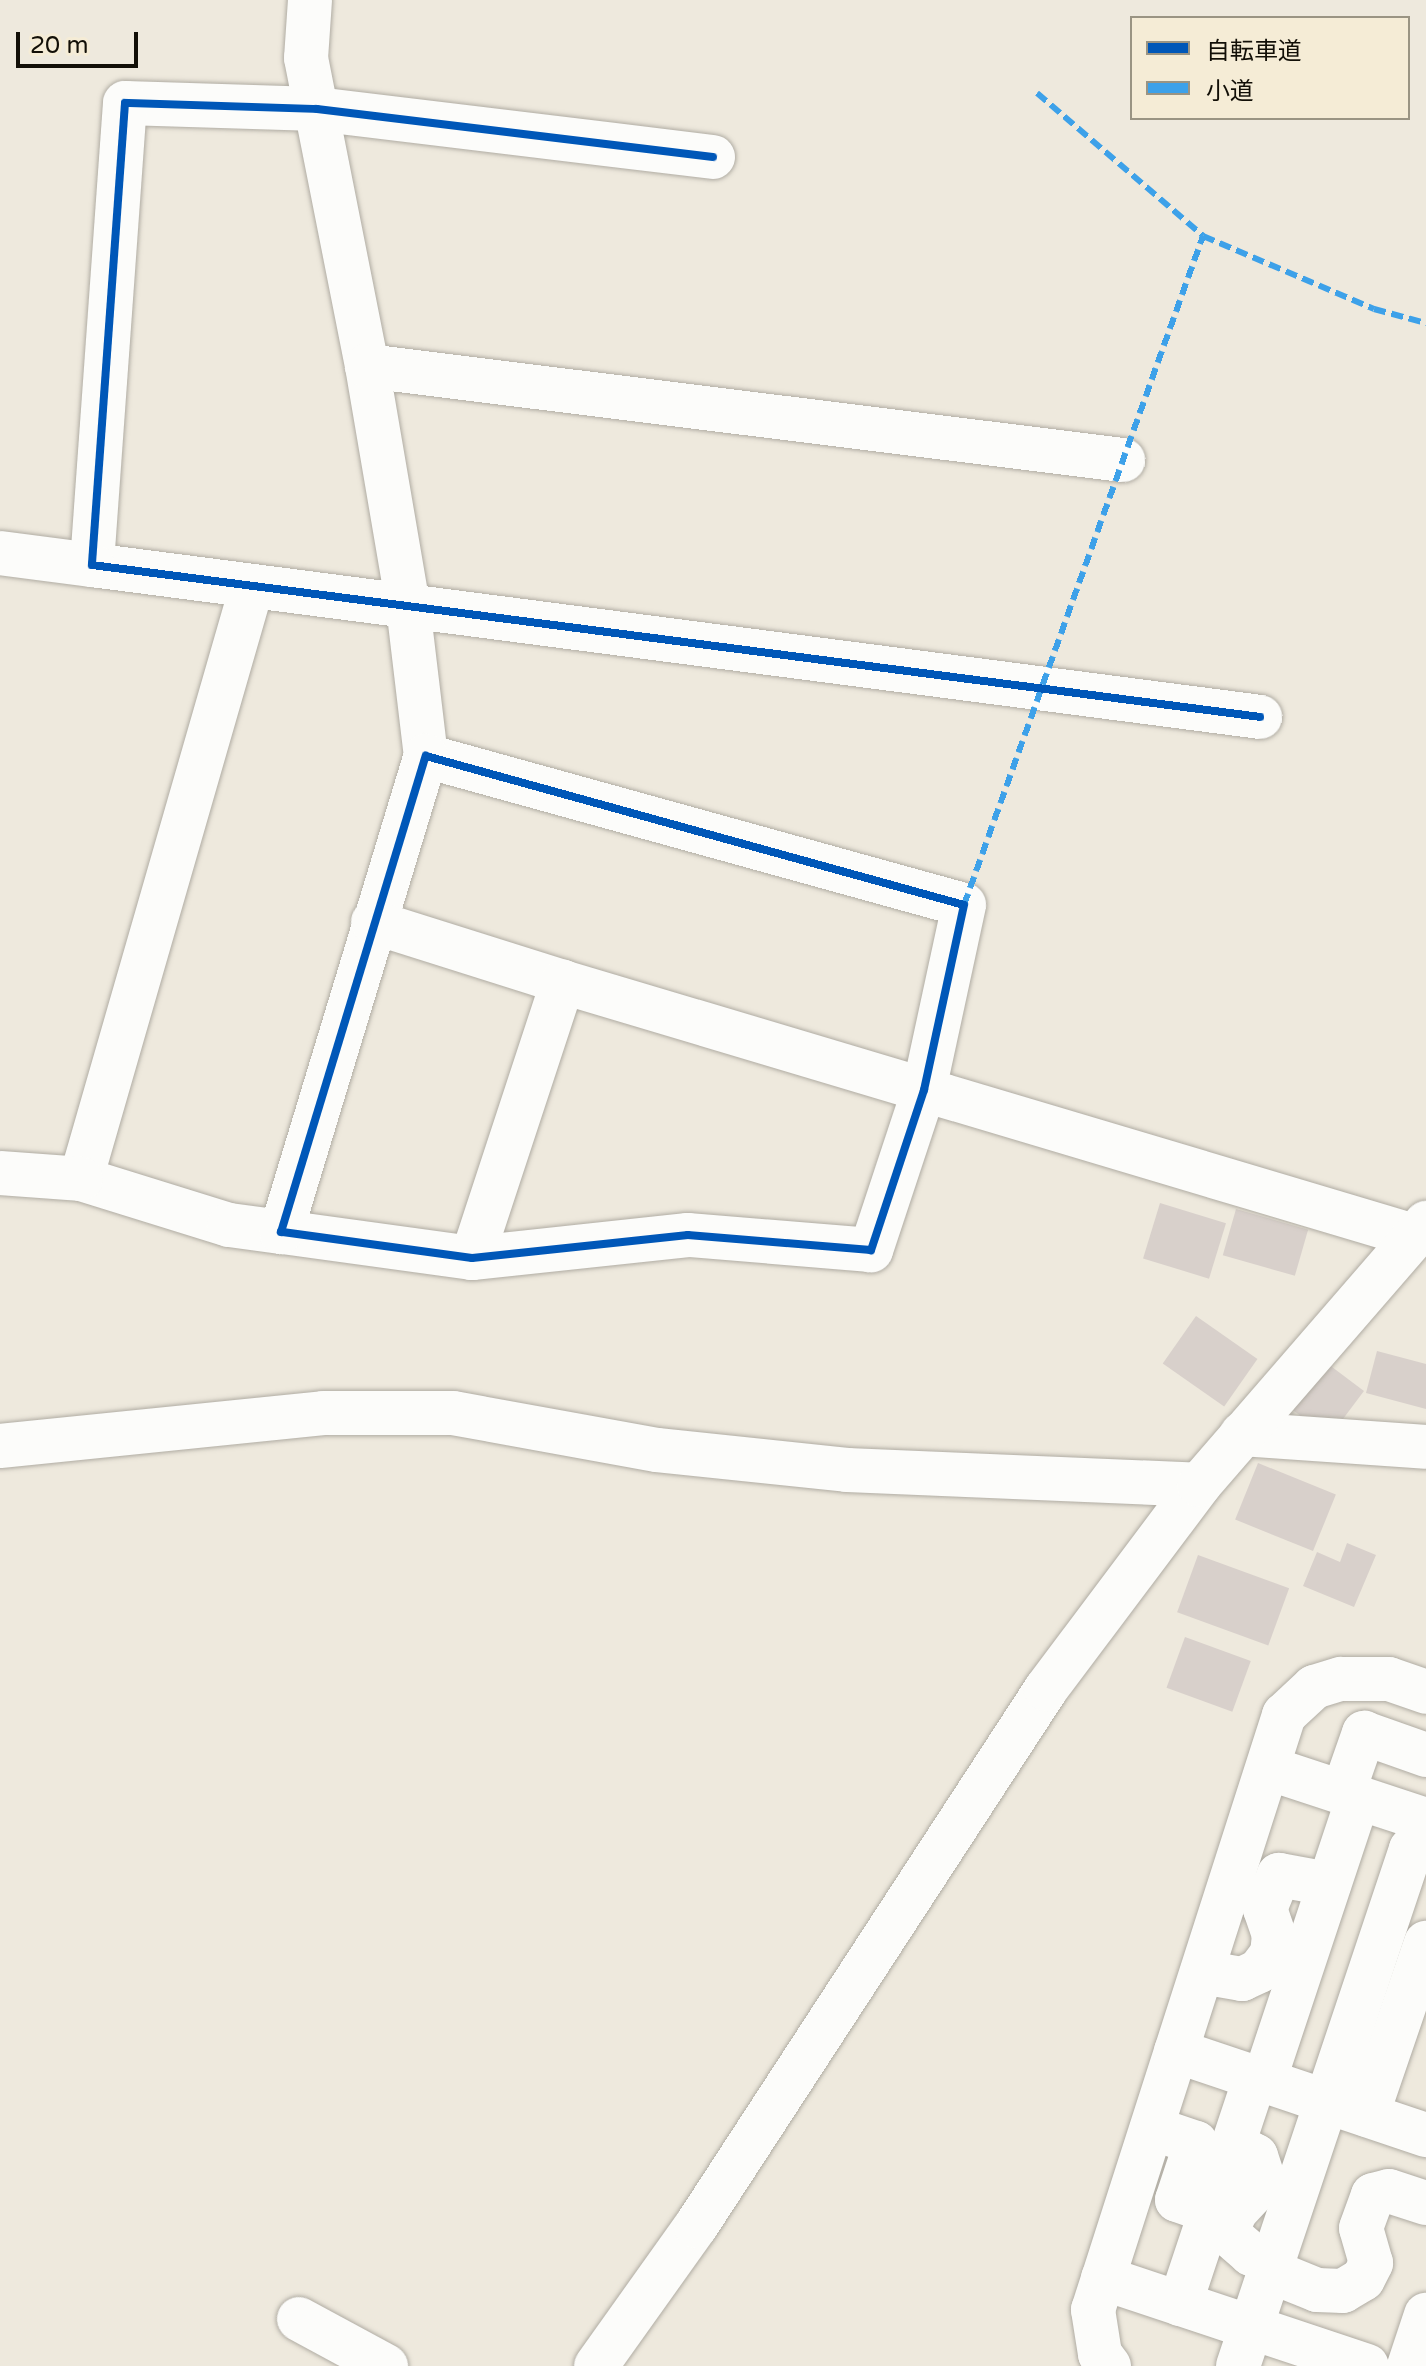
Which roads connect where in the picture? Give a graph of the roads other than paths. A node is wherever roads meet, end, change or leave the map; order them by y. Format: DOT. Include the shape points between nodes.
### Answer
graph roads {
  1 [pos="310,0"];
  2 [pos="317,109"];
  3 [pos="713,157"];
  4 [pos="367,366"];
  5 [pos="1123,460"];
  6 [pos="0,553"];
  7 [pos="92,565"];
  8 [pos="252,586"];
  9 [pos="408,606"];
  10 [pos="1260,717"];
  11 [pos="426,756"];
  12 [pos="373,922"];
  13 [pos="563,982"];
  14 [pos="924,1090"];
  15 [pos="0,1173"];
  16 [pos="81,1179"];
  17 [pos="1420,1230"];
  18 [pos="281,1232"];
  19 [pos="472,1258"];
  20 [pos="1242,1434"];
  21 [pos="0,1446"];
  22 [pos="1426,1447"];
  23 [pos="1199,1485"];
  24 [pos="1426,1692"];
  25 [pos="1426,1755"];
  26 [pos="1268,1768"];
  27 [pos="1350,1796"];
  28 [pos="1426,1820"];
  29 [pos="1426,1834"];
  30 [pos="1329,1884"];
  31 [pos="1422,1971"];
  32 [pos="1202,1972"];
  33 [pos="1409,2048"];
  34 [pos="1176,2051"];
  35 [pos="1260,2079"];
  36 [pos="1326,2102"];
  37 [pos="1367,2115"];
  38 [pos="1152,2128"];
  39 [pos="1426,2135"];
  40 [pos="1233,2144"];
  41 [pos="1426,2203"];
  42 [pos="1211,2212"];
  43 [pos="1271,2266"];
  44 [pos="1103,2278"];
  45 [pos="1180,2304"];
  46 [pos="1426,2315"];
  47 [pos="299,2319"];
  48 [pos="1244,2346"];
  49 [pos="386,2366"];
  50 [pos="596,2366"];
  51 [pos="1109,2366"];
  52 [pos="1367,2366"];
  53 [pos="1409,2366"];
  1 -- 2 [label="street" via="306,58"];
  2 -- 3 [label="street"];
  2 -- 4 [label="street"];
  2 -- 7 [label="street" via="125,103"];
  4 -- 5 [label="street"];
  4 -- 9 [label="street"];
  6 -- 7 [label="street"];
  7 -- 8 [label="street"];
  8 -- 9 [label="street"];
  8 -- 16 [label="street"];
  9 -- 10 [label="street"];
  9 -- 11 [label="street"];
  11 -- 12 [label="street"];
  11 -- 14 [label="street" via="964,905"];
  12 -- 13 [label="street"];
  12 -- 18 [label="street"];
  13 -- 14 [label="street"];
  13 -- 19 [label="street"];
  14 -- 17 [label="street"];
  14 -- 19 [label="street" via="871,1250 688,1235"];
  15 -- 16 [label="street"];
  16 -- 18 [label="street" via="229,1225"];
  17 -- 20 [label="street"];
  18 -- 19 [label="street"];
  20 -- 22 [label="street"];
  20 -- 23 [label="street"];
  21 -- 23 [label="street" via="323,1413 453,1413 657,1450 847,1470"];
  23 -- 50 [label="street" via="1046,1689 696,2226"];
  24 -- 26 [label="street" via="1389,1679 1314,1687 1284,1715"];
  25 -- 27 [label="street" via="1364,1733"];
  26 -- 27 [label="street"];
  26 -- 32 [label="street"];
  27 -- 28 [label="street"];
  27 -- 30 [label="street"];
  29 -- 36 [label="street" via="1411,1849"];
  30 -- 32 [label="street" via="1279,1875 1265,1909 1274,1935 1272,1954 1259,1971 1242,1979"];
  30 -- 35 [label="street"];
  31 -- 33 [label="street"];
  32 -- 34 [label="street"];
  33 -- 37 [label="street"];
  34 -- 35 [label="street"];
  34 -- 38 [label="street"];
  35 -- 36 [label="street"];
  35 -- 40 [label="street"];
  36 -- 37 [label="street"];
  36 -- 43 [label="street"];
  37 -- 39 [label="street"];
  38 -- 42 [label="street" via="1196,2143 1177,2200"];
  38 -- 44 [label="street"];
  40 -- 42 [label="street"];
  40 -- 43 [label="street" via="1256,2156 1264,2181 1235,2212 1227,2233"];
  41 -- 43 [label="street" via="1389,2191 1373,2195 1361,2228 1371,2263 1363,2279 1343,2291 1317,2290"];
  42 -- 45 [label="street"];
  43 -- 48 [label="street"];
  44 -- 45 [label="street"];
  44 -- 51 [label="street" via="1093,2310 1100,2354"];
  45 -- 48 [label="street"];
  46 -- 53 [label="street"];
  47 -- 49 [label="street"];
  48 -- 52 [label="street"];
}
